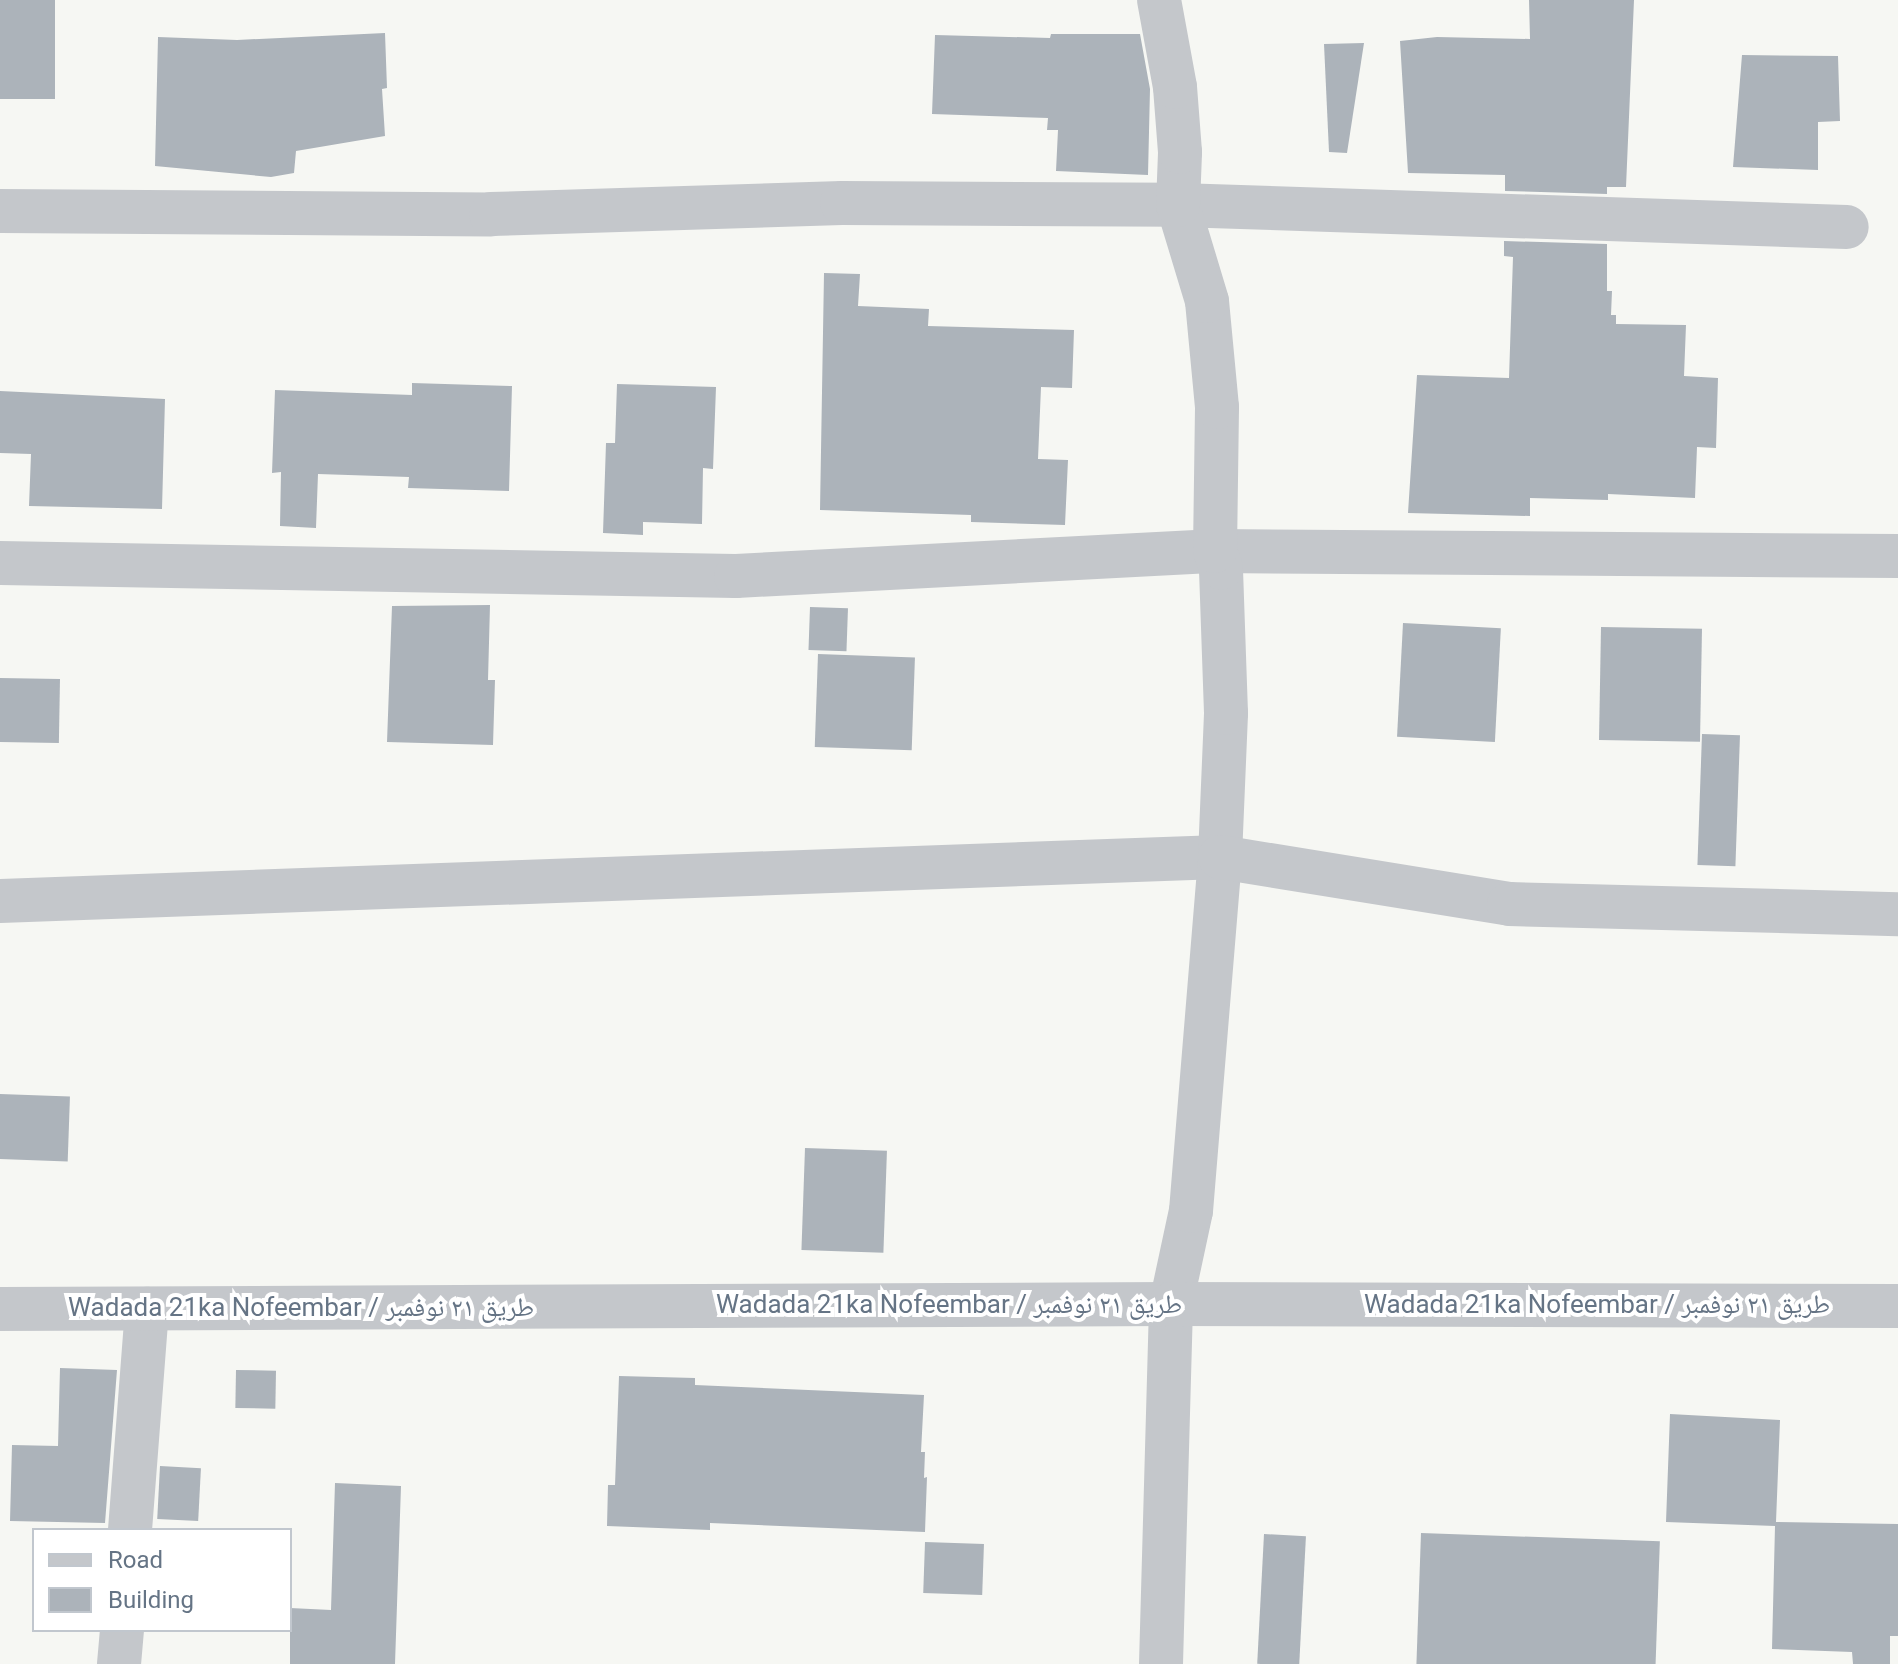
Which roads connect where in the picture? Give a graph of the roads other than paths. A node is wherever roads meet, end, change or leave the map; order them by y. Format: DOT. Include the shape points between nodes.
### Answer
graph roads {
  1 [pos="1159,0"];
  2 [pos="1178,205"];
  3 [pos="0,211"];
  4 [pos="1847,227"];
  5 [pos="1215,551"];
  6 [pos="1898,556"];
  7 [pos="0,563"];
  8 [pos="1220,857"];
  9 [pos="0,901"];
  10 [pos="1898,914"];
  11 [pos="1171,1304"];
  12 [pos="1898,1306"];
  13 [pos="0,1309"];
  14 [pos="147,1309"];
  15 [pos="130,1528"];
  16 [pos="122,1632"];
  17 [pos="119,1664"];
  18 [pos="1161,1664"];
  1 -- 2 [label="street" via="1175,87"];
  2 -- 3 [label="street" via="842,203 491,214"];
  2 -- 4 [label="street"];
  2 -- 5 [label="street" via="1207,301 1217,407"];
  5 -- 6 [label="street"];
  5 -- 7 [label="street" via="736,576"];
  5 -- 8 [label="street" via="1221,568 1226,713"];
  8 -- 9 [label="street"];
  8 -- 10 [label="street" via="1509,904"];
  8 -- 11 [label="street" via="1191,1211"];
  11 -- 12 [label="street, Wadada 21ka Nofeembar / طريق ٢١ نوفمبر"];
  11 -- 14 [label="street, Wadada 21ka Nofeembar / طريق ٢١ نوفمبر"];
  11 -- 18 [label="street"];
  13 -- 14 [label="street, Wadada 21ka Nofeembar / طريق ٢١ نوفمبر"];
  14 -- 15 [label="street"];
  16 -- 17 [label="street"];
}
